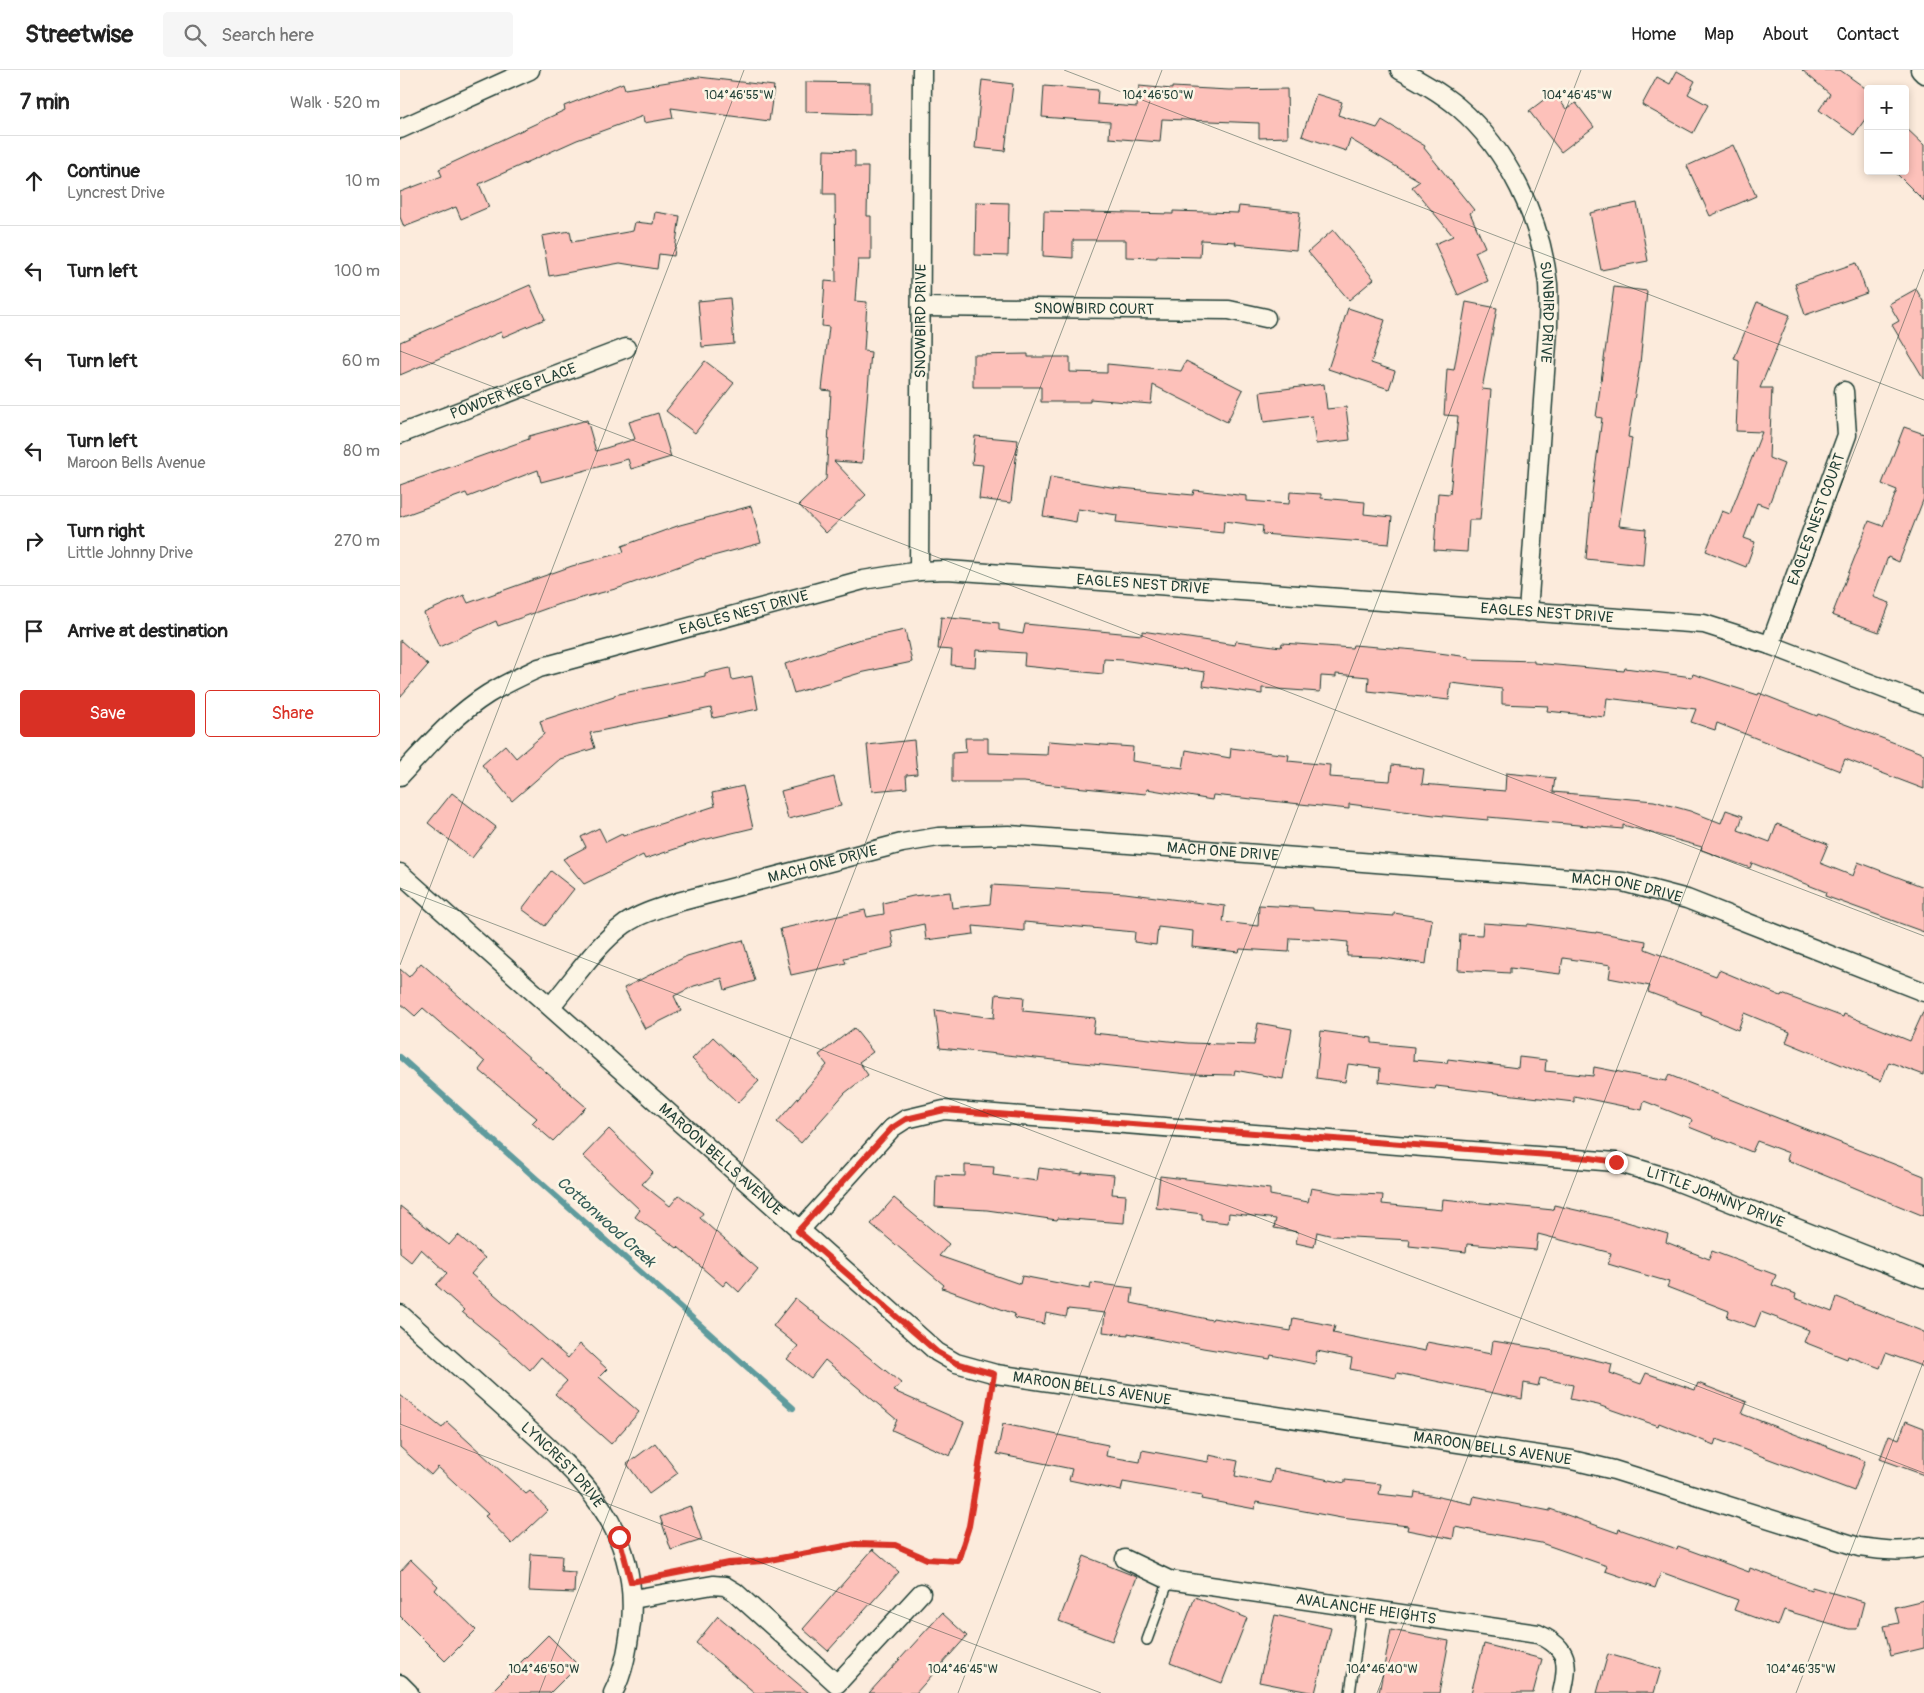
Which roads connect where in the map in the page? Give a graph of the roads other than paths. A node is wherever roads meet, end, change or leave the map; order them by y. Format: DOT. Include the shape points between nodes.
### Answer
graph roads {
  1 [pos="530,70"];
  2 [pos="922,70"];
  3 [pos="1400,70"];
  4 [pos="1920,70"];
  5 [pos="1924,74"];
  6 [pos="400,129"];
  7 [pos="922,307"];
  8 [pos="1266,318"];
  9 [pos="626,348"];
  10 [pos="1844,391"];
  11 [pos="400,434"];
  12 [pos="919,571"];
  13 [pos="1528,612"];
  14 [pos="1770,645"];
  15 [pos="1924,704"];
  16 [pos="400,776"];
  17 [pos="400,873"];
  18 [pos="1924,992"];
  19 [pos="551,1006"];
  20 [pos="798,1231"];
  21 [pos="1924,1278"];
  22 [pos="400,1314"];
  23 [pos="1924,1547"];
  24 [pos="1124,1558"];
  25 [pos="1169,1580"];
  26 [pos="921,1593"];
  27 [pos="633,1600"];
  28 [pos="1362,1608"];
  29 [pos="1147,1640"];
  30 [pos="400,1684"];
  31 [pos="842,1688"];
  32 [pos="410,1693"];
  33 [pos="613,1693"];
  34 [pos="1350,1693"];
  35 [pos="1562,1693"];
  1 -- 6 [label="street"];
  2 -- 7 [label="street, SNOWBIRD DRIVE"];
  3 -- 13 [label="street, SUNBIRD DRIVE" via="1428,85 1458,108 1485,136 1508,169 1529,209 1541,247 1548,284 1548,330"];
  4 -- 5 [label="street"];
  7 -- 8 [label="street, SNOWBIRD COURT" via="1229,310"];
  7 -- 12 [label="street, SNOWBIRD DRIVE"];
  9 -- 11 [label="street, POWDER KEG PLACE"];
  10 -- 14 [label="street, EAGLES NEST COURT" via="1847,435"];
  12 -- 13 [label="street, EAGLES NEST DRIVE" via="975,571"];
  12 -- 16 [label="street, EAGLES NEST DRIVE" via="862,580 539,668 492,691 465,711 440,732"];
  13 -- 14 [label="street, EAGLES NEST DRIVE" via="1704,624"];
  14 -- 15 [label="street, EAGLES NEST DRIVE"];
  17 -- 19 [label="street, MAROON BELLS AVENUE"];
  18 -- 19 [label="street, MACH ONE DRIVE" via="1687,899 1622,882 980,835 902,843 646,913 603,943"];
  19 -- 20 [label="street, MAROON BELLS AVENUE"];
  20 -- 21 [label="street, LITTLE JOHNNY DRIVE" via="892,1128 906,1119 944,1110 1616,1162 1666,1177"];
  20 -- 23 [label="street, MAROON BELLS AVENUE" via="937,1352 956,1363 994,1374 1572,1460 1614,1470 1859,1547 1884,1551"];
  22 -- 27 [label="street, LYNCREST DRIVE" via="568,1465 596,1498 619,1537 627,1559"];
  24 -- 25 [label="street, AVALANCHE HEIGHTS"];
  25 -- 28 [label="street, AVALANCHE HEIGHTS"];
  25 -- 29 [label="lane"];
  26 -- 31 [label="street"];
  27 -- 31 [label="street" via="713,1585 725,1586"];
  27 -- 33 [label="street, LYNCREST DRIVE" via="629,1644"];
  28 -- 34 [label="lane"];
  28 -- 35 [label="street, AVALANCHE HEIGHTS" via="1538,1634 1550,1639 1562,1652 1568,1668"];
  30 -- 32 [label="street"];
}
